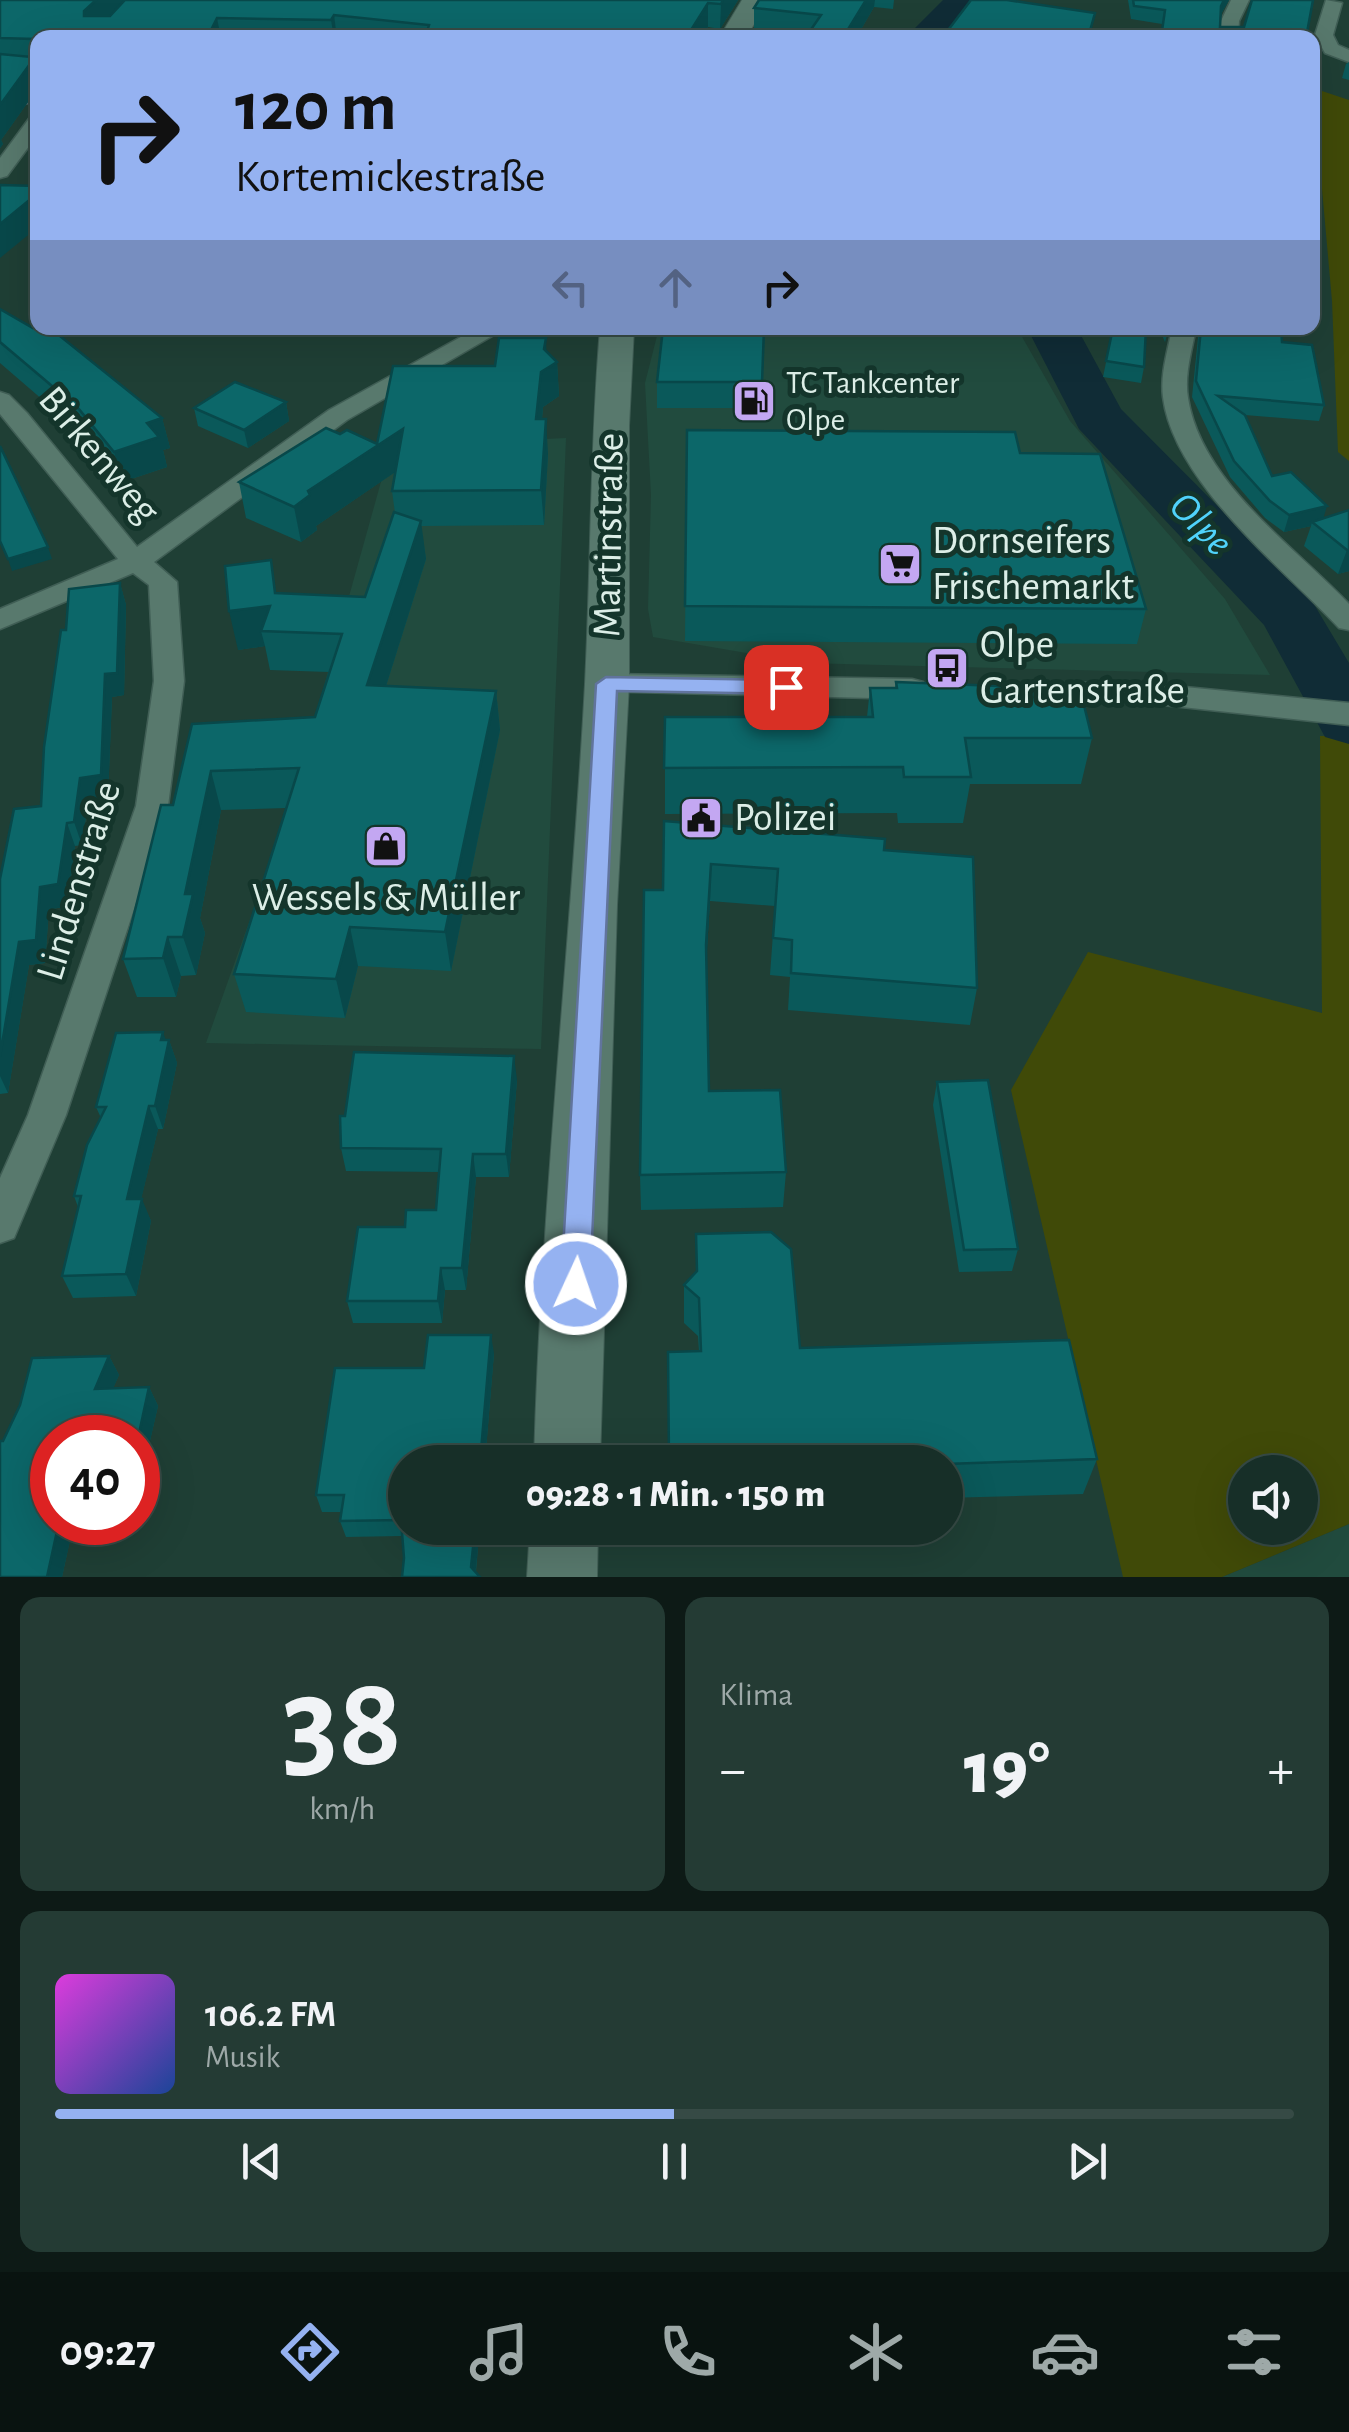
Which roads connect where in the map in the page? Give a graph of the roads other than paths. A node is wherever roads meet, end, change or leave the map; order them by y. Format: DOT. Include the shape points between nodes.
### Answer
graph roads {
  1 [pos="755,0"];
  2 [pos="1240,0"];
  3 [pos="1312,0"];
  4 [pos="1341,4"];
  5 [pos="737,30"];
  6 [pos="1230,30"];
  7 [pos="1349,56"];
  8 [pos="30,131"];
  9 [pos="0,172"];
  10 [pos="481,335"];
  11 [pos="616,335"];
  12 [pos="1183,335"];
  13 [pos="0,400"];
  14 [pos="135,562"];
  15 [pos="0,620"];
  16 [pos="1349,622"];
  17 [pos="606,684"];
  18 [pos="948,690"];
  19 [pos="1004,691"];
  20 [pos="1349,714"];
  21 [pos="0,1225"];
  22 [pos="568,1445"];
  23 [pos="563,1545"];
  24 [pos="562,1577"];
  1 -- 5 [label="street"];
  2 -- 6 [label="street"];
  3 -- 4 [label="street"];
  4 -- 7 [label="street" via="1324,35 1331,49"];
  8 -- 9 [label="street"];
  10 -- 14 [label="street" via="338,415"];
  11 -- 17 [label="street, Martinstraße"];
  12 -- 16 [label="street" via="1174,398 1198,457"];
  13 -- 14 [label="street, Birkenweg"];
  14 -- 15 [label="street"];
  14 -- 21 [label="street, Lindenstraße" via="163,582 170,681 152,806 47,1115"];
  17 -- 18 [label="street"];
  17 -- 22 [label="street, Martinstraße"];
  19 -- 20 [label="street" via="1154,694"];
  23 -- 24 [label="street"];
}
